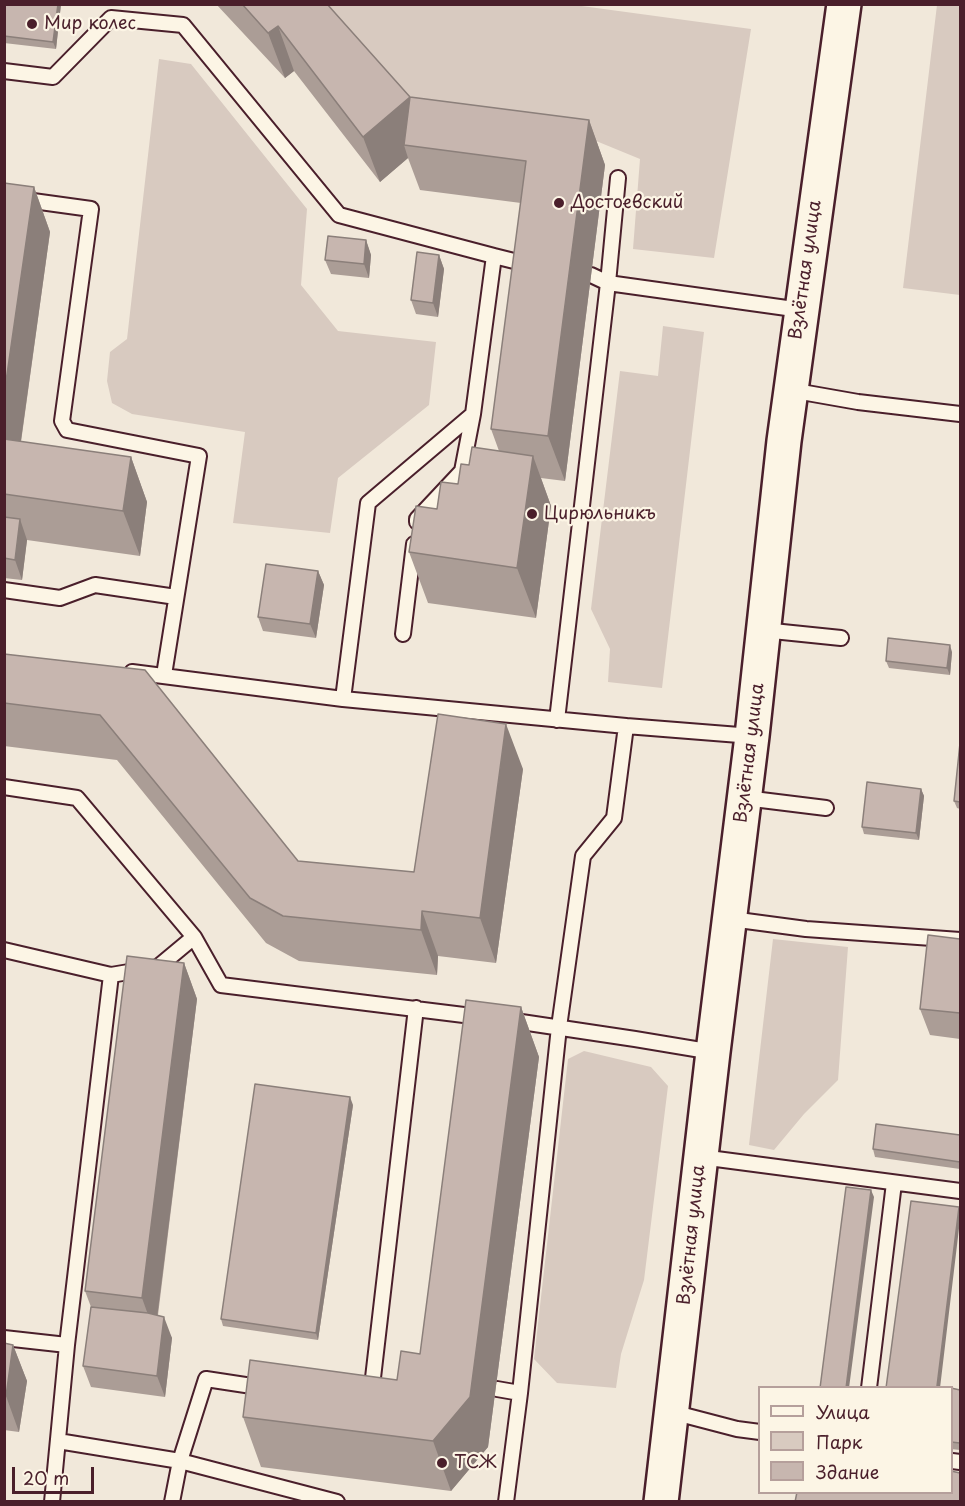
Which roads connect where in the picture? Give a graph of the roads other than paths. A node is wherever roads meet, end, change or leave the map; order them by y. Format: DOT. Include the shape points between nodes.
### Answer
graph roads {
  1 [pos="844,4"];
  2 [pos="4,71"];
  3 [pos="618,178"];
  4 [pos="4,197"];
  5 [pos="494,256"];
  6 [pos="535,266"];
  7 [pos="591,275"];
  8 [pos="608,283"];
  9 [pos="801,310"];
  10 [pos="790,390"];
  11 [pos="473,414"];
  12 [pos="960,414"];
  13 [pos="4,590"];
  14 [pos="176,597"];
  15 [pos="763,630"];
  16 [pos="403,634"];
  17 [pos="841,638"];
  18 [pos="118,670"];
  19 [pos="164,675"];
  20 [pos="343,699"];
  21 [pos="557,720"];
  22 [pos="626,726"];
  23 [pos="752,736"];
  24 [pos="4,787"];
  25 [pos="745,798"];
  26 [pos="826,808"];
  27 [pos="731,920"];
  28 [pos="194,937"];
  29 [pos="960,940"];
  30 [pos="4,950"];
  31 [pos="111,975"];
  32 [pos="416,1008"];
  33 [pos="560,1027"];
  34 [pos="713,1052"];
  35 [pos="701,1157"];
  36 [pos="894,1183"];
  37 [pos="960,1191"];
  38 [pos="4,1338"];
  39 [pos="67,1345"];
  40 [pos="869,1386"];
  41 [pos="497,1389"];
  42 [pos="276,1390"];
  43 [pos="520,1393"];
  44 [pos="370,1403"];
  45 [pos="672,1412"];
  46 [pos="758,1432"];
  47 [pos="58,1441"];
  48 [pos="180,1461"];
  49 [pos="52,1502"];
  50 [pos="172,1502"];
  51 [pos="337,1502"];
  52 [pos="506,1502"];
  53 [pos="661,1502"];
  1 -- 9 [label="main road, Взлётная улица"];
  2 -- 5 [label="lane" via="53,77 111,18 183,25 339,215"];
  3 -- 8 [label="lane"];
  4 -- 14 [label="lane" via="91,209 62,421 67,430 199,456"];
  5 -- 6 [label="lane"];
  5 -- 11 [label="lane"];
  7 -- 8 [label="lane"];
  8 -- 9 [label="lane"];
  8 -- 21 [label="lane"];
  9 -- 10 [label="main road, Взлётная улица"];
  10 -- 12 [label="lane"];
  10 -- 15 [label="main road, Взлётная улица"];
  11 -- 16 [label="lane" via="462,471 417,519"];
  11 -- 20 [label="lane" via="368,503"];
  13 -- 14 [label="lane" via="60,598 95,585"];
  14 -- 19 [label="lane"];
  15 -- 17 [label="lane"];
  15 -- 23 [label="main road, Взлётная улица"];
  18 -- 19 [label="lane"];
  19 -- 20 [label="lane"];
  20 -- 21 [label="lane"];
  21 -- 22 [label="lane"];
  22 -- 23 [label="lane"];
  22 -- 33 [label="lane" via="614,818 583,856"];
  23 -- 25 [label="main road, Взлётная улица"];
  24 -- 28 [label="lane" via="77,798"];
  25 -- 26 [label="lane"];
  25 -- 27 [label="main road, Взлётная улица"];
  27 -- 29 [label="lane"];
  27 -- 34 [label="main road, Взлётная улица"];
  28 -- 31 [label="lane" via="158,966"];
  28 -- 32 [label="lane" via="221,985"];
  30 -- 31 [label="lane"];
  31 -- 39 [label="lane"];
  32 -- 33 [label="lane"];
  32 -- 44 [label="lane"];
  33 -- 34 [label="lane"];
  33 -- 43 [label="lane"];
  34 -- 35 [label="main road, Взлётная улица"];
  35 -- 36 [label="lane"];
  35 -- 45 [label="main road, Взлётная улица"];
  36 -- 37 [label="lane"];
  36 -- 40 [label="lane"];
  38 -- 39 [label="lane"];
  39 -- 47 [label="lane"];
  41 -- 43 [label="lane"];
  42 -- 48 [label="lane" via="206,1379"];
  43 -- 52 [label="lane"];
  45 -- 46 [label="lane"];
  45 -- 53 [label="main road, Взлётная улица"];
  47 -- 48 [label="lane"];
  47 -- 49 [label="lane"];
  48 -- 50 [label="lane"];
  48 -- 51 [label="lane"];
}
